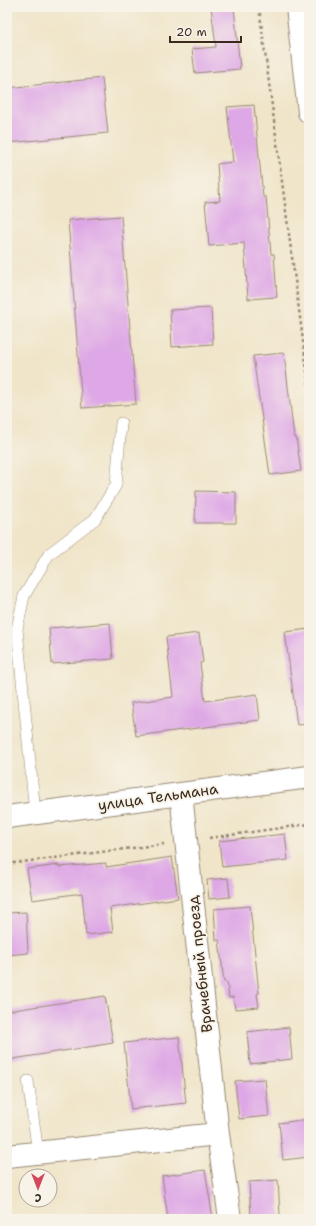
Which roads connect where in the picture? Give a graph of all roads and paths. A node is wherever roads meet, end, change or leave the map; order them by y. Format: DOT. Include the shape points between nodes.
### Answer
graph roads {
  1 [pos="259,7"];
  2 [pos="297,7"];
  3 [pos="309,112"];
  4 [pos="309,386"];
  5 [pos="121,423"];
  6 [pos="309,777"];
  7 [pos="181,794"];
  8 [pos="35,813"];
  9 [pos="7,817"];
  10 [pos="309,824"];
  11 [pos="186,842"];
  12 [pos="7,864"];
  13 [pos="28,1081"];
  14 [pos="218,1134"];
  15 [pos="38,1153"];
  16 [pos="7,1156"];
  17 [pos="230,1219"];
  1 -- 4 [label="path"];
  2 -- 3 [label="street"];
  5 -- 8 [label="lane" via="116,485 95,519 49,554 24,596 17,629"];
  6 -- 7 [label="street, улица Тельмана"];
  7 -- 8 [label="street, улица Тельмана"];
  7 -- 11 [label="street, Врачебный проезд"];
  8 -- 9 [label="street, улица Тельмана"];
  10 -- 11 [label="path"];
  11 -- 12 [label="path"];
  11 -- 14 [label="street, Врачебный проезд"];
  13 -- 15 [label="lane"];
  14 -- 15 [label="street"];
  14 -- 17 [label="street, Врачебный проезд"];
  15 -- 16 [label="street"];
}
